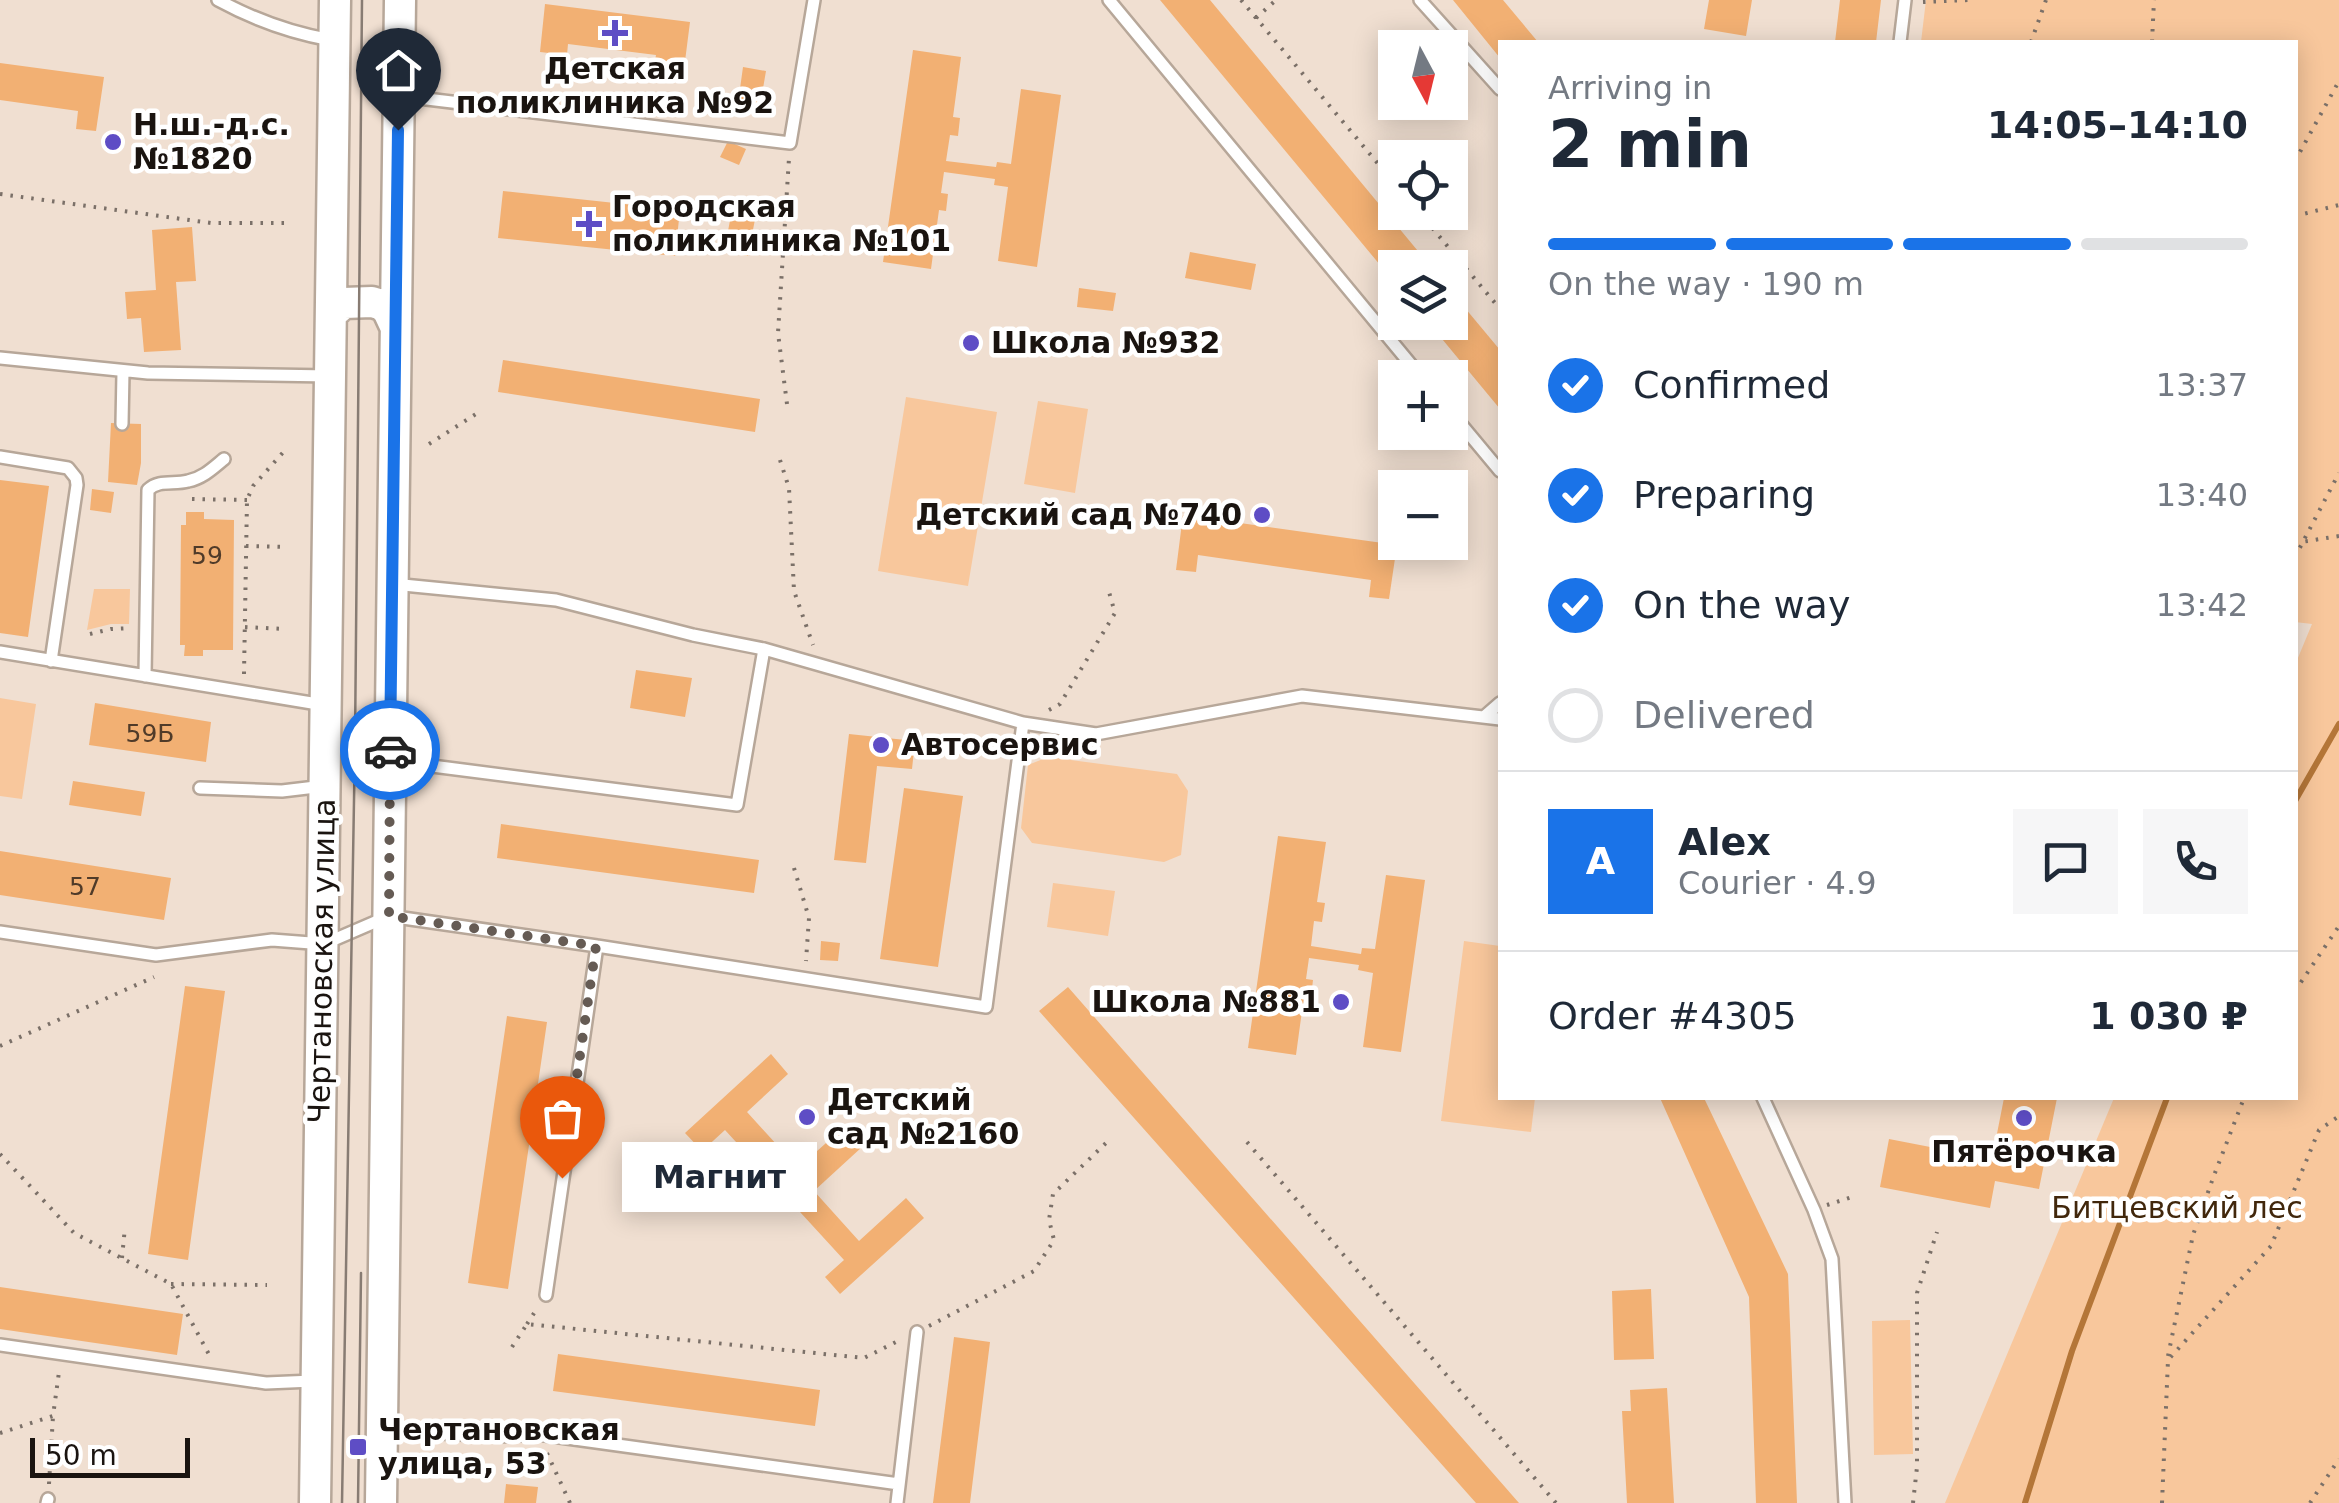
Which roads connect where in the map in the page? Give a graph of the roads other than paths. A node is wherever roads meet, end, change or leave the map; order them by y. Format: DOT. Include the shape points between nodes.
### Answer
graph roads {
  1 [pos="218,0"];
  2 [pos="335,0"];
  3 [pos="400,0"];
  4 [pos="814,0"];
  5 [pos="1109,0"];
  6 [pos="1420,0"];
  7 [pos="1905,1"];
  8 [pos="1900,40"];
  9 [pos="335,41"];
  10 [pos="1498,87"];
  11 [pos="398,95"];
  12 [pos="331,314"];
  13 [pos="395,326"];
  14 [pos="0,358"];
  15 [pos="1407,360"];
  16 [pos="122,372"];
  17 [pos="330,376"];
  18 [pos="122,424"];
  19 [pos="1468,433"];
  20 [pos="0,457"];
  21 [pos="224,459"];
  22 [pos="1498,470"];
  23 [pos="393,584"];
  24 [pos="764,649"];
  25 [pos="0,652"];
  26 [pos="51,660"];
  27 [pos="145,676"];
  28 [pos="1498,704"];
  29 [pos="324,705"];
  30 [pos="1486,716"];
  31 [pos="1498,719"];
  32 [pos="1023,723"];
  33 [pos="390,761"];
  34 [pos="324,786"];
  35 [pos="200,788"];
  36 [pos="389,916"];
  37 [pos="0,932"];
  38 [pos="324,944"];
  39 [pos="596,946"];
  40 [pos="1764,1100"];
  41 [pos="546,1295"];
  42 [pos="917,1332"];
  43 [pos="0,1345"];
  44 [pos="316,1381"];
  45 [pos="382,1430"];
  46 [pos="899,1484"];
  47 [pos="315,1503"];
  48 [pos="381,1503"];
  49 [pos="897,1503"];
  50 [pos="1845,1503"];
  1 -- 9 [label="lane" via="246,16"];
  2 -- 9 [label="main road, Чертановская улица"];
  3 -- 11 [label="main road"];
  4 -- 11 [label="lane" via="790,143"];
  5 -- 15 [label="lane"];
  6 -- 10 [label="lane"];
  7 -- 8 [label="lane"];
  9 -- 12 [label="main road, Чертановская улица"];
  11 -- 13 [label="main road"];
  12 -- 13 [label="main road" via="344,303 372,302 388,311"];
  12 -- 17 [label="main road, Чертановская улица"];
  13 -- 23 [label="main road"];
  14 -- 16 [label="lane"];
  16 -- 17 [label="lane"];
  16 -- 18 [label="lane"];
  17 -- 29 [label="main road, Чертановская улица"];
  19 -- 22 [label="lane"];
  20 -- 26 [label="lane" via="68,468 76,478"];
  21 -- 27 [label="lane" via="197,479 148,490"];
  23 -- 24 [label="lane" via="556,600"];
  23 -- 33 [label="main road"];
  24 -- 32 [label="lane"];
  24 -- 33 [label="lane" via="737,805"];
  25 -- 26 [label="lane"];
  26 -- 27 [label="lane"];
  27 -- 29 [label="lane"];
  28 -- 30 [label="lane"];
  29 -- 34 [label="main road, Чертановская улица"];
  30 -- 31 [label="lane"];
  30 -- 32 [label="lane" via="1302,696 1096,734"];
  32 -- 39 [label="lane" via="986,1007"];
  33 -- 36 [label="main road"];
  34 -- 35 [label="lane" via="282,792"];
  34 -- 38 [label="main road, Чертановская улица"];
  36 -- 38 [label="lane"];
  36 -- 39 [label="lane"];
  36 -- 45 [label="main road"];
  37 -- 38 [label="lane" via="156,954 272,940"];
  38 -- 44 [label="main road, Чертановская улица"];
  39 -- 41 [label="lane"];
  40 -- 50 [label="lane" via="1832,1259"];
  42 -- 46 [label="lane"];
  43 -- 44 [label="lane" via="266,1384"];
  44 -- 47 [label="main road, Чертановская улица"];
  45 -- 46 [label="lane" via="538,1434"];
  45 -- 48 [label="main road"];
  46 -- 49 [label="lane"];
}
